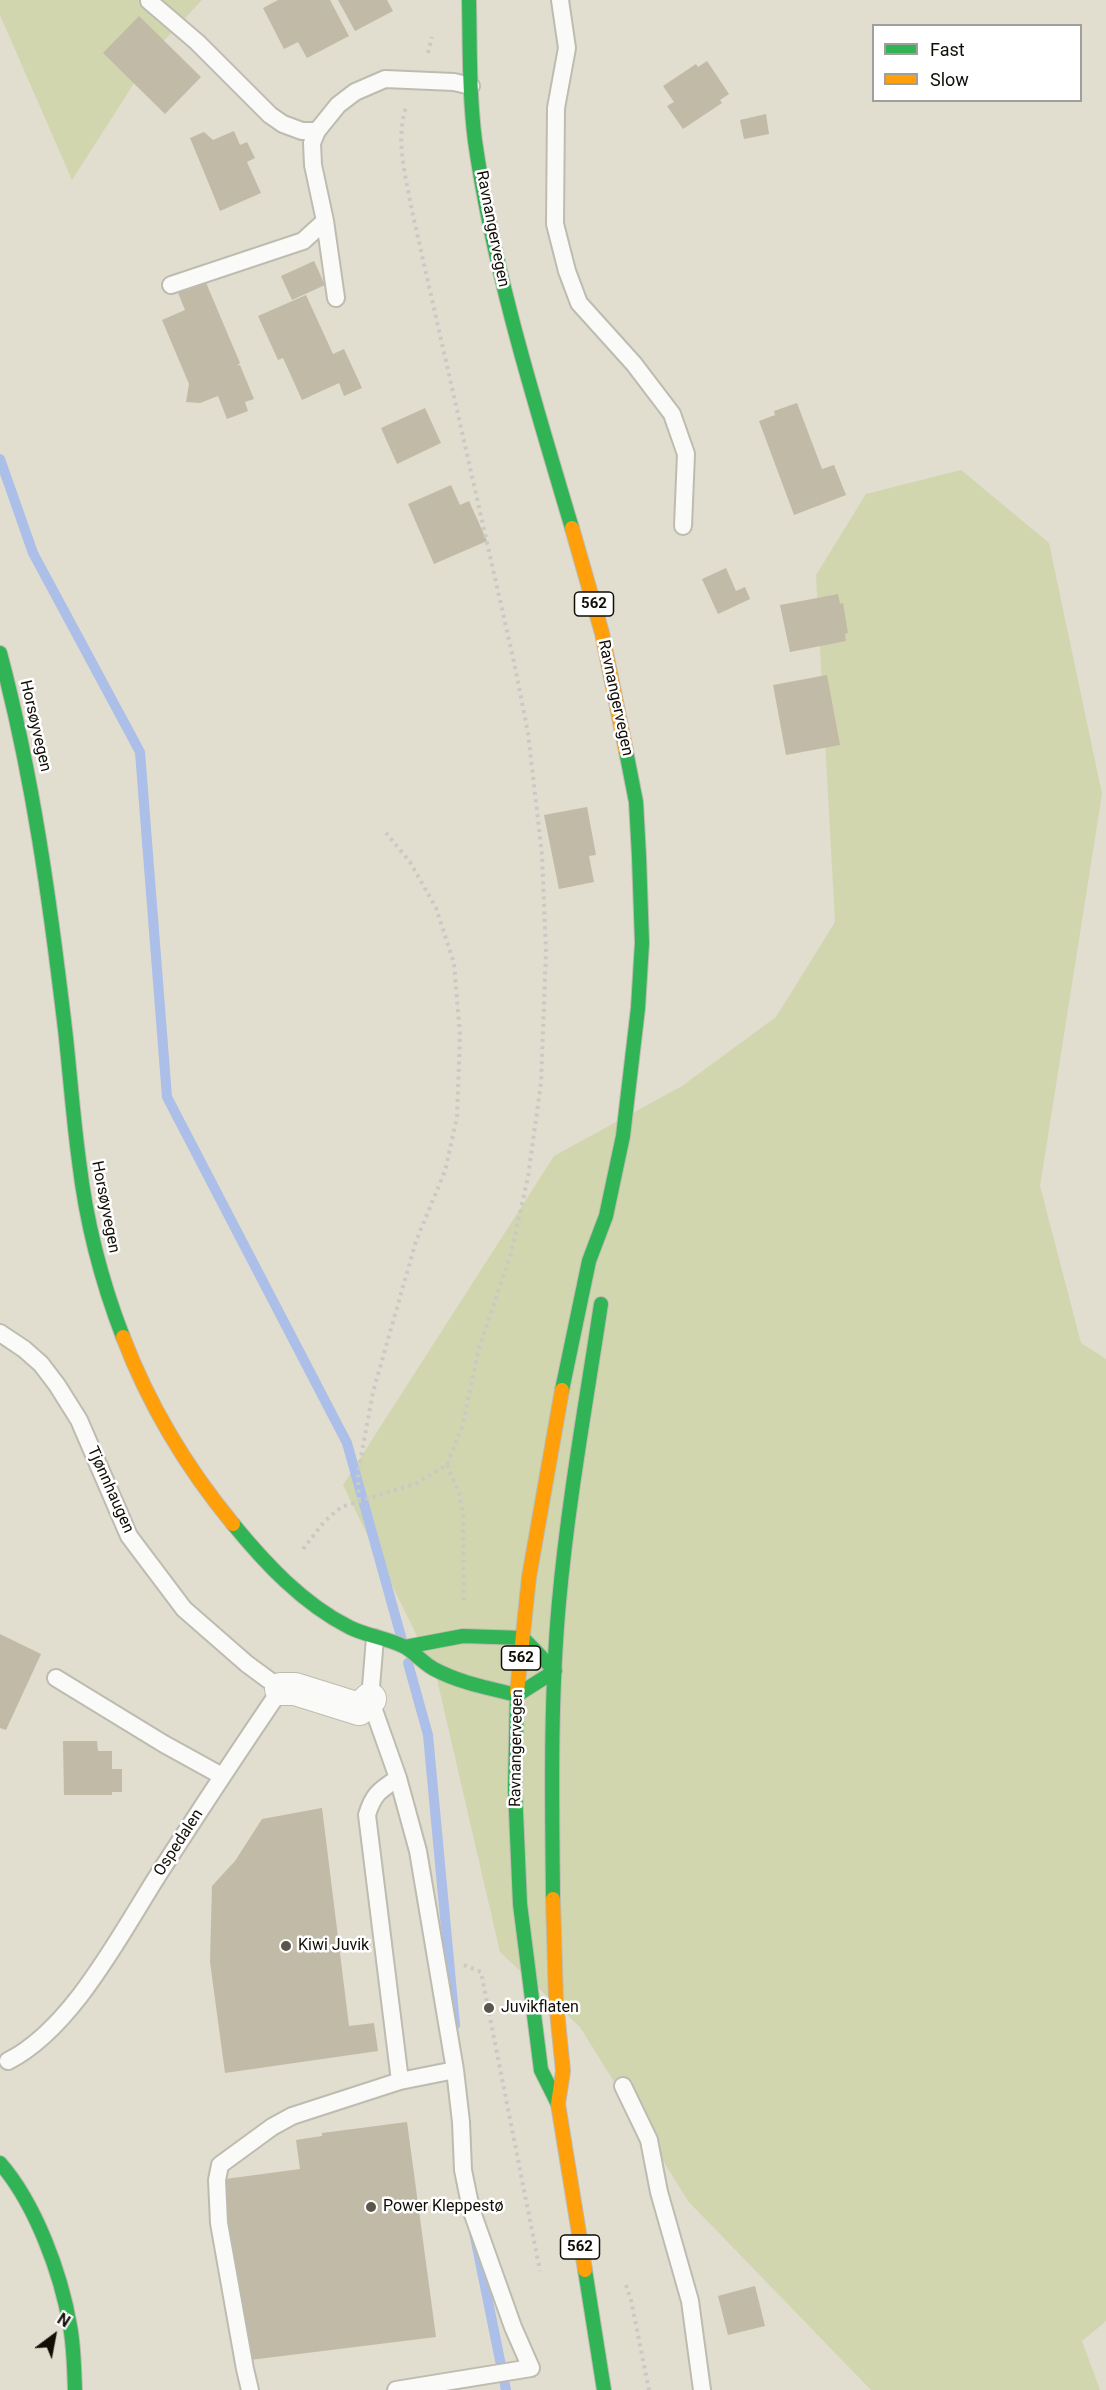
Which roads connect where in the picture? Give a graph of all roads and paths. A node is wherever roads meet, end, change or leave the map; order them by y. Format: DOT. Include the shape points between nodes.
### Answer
graph roads {
  1 [pos="469,0"];
  2 [pos="560,0"];
  3 [pos="149,1"];
  4 [pos="433,31"];
  5 [pos="415,80"];
  6 [pos="471,86"];
  7 [pos="317,131"];
  8 [pos="325,221"];
  9 [pos="171,285"];
  10 [pos="336,298"];
  11 [pos="683,526"];
  12 [pos="0,652"];
  13 [pos="386,833"];
  14 [pos="606,1216"];
  15 [pos="606,1256"];
  16 [pos="603,1290"];
  17 [pos="0,1334"];
  18 [pos="447,1465"];
  19 [pos="359,1500"];
  20 [pos="285,1578"];
  21 [pos="464,1603"];
  22 [pos="375,1638"];
  23 [pos="523,1638"];
  24 [pos="405,1647"];
  25 [pos="555,1671"];
  26 [pos="56,1678"];
  27 [pos="281,1689"];
  28 [pos="517,1695"];
  29 [pos="370,1699"];
  30 [pos="222,1776"];
  31 [pos="398,1779"];
  32 [pos="435,1952"];
  33 [pos="8,2061"];
  34 [pos="455,2070"];
  35 [pos="400,2080"];
  36 [pos="623,2086"];
  37 [pos="558,2104"];
  38 [pos="0,2163"];
  39 [pos="540,2271"];
  40 [pos="624,2279"];
  41 [pos="75,2390"];
  42 [pos="250,2390"];
  43 [pos="396,2390"];
  44 [pos="604,2390"];
  45 [pos="649,2390"];
  46 [pos="702,2390"];
  1 -- 6 [label="main road, Ravnangervegen / 562"];
  2 -- 11 [label="lane" via="567,48 556,108 555,224 579,303 672,414 686,454"];
  3 -- 7 [label="lane" via="197,42 270,115 302,131"];
  4 -- 5 [label="path"];
  5 -- 6 [label="lane"];
  5 -- 7 [label="lane" via="385,79 356,92 338,105"];
  5 -- 18 [label="path" via="401,122 400,140 423,266 528,733 542,855 546,952 541,1083 528,1177 511,1253 478,1352 463,1424"];
  6 -- 14 [label="main road, Ravnangervegen / 562" via="475,139 492,240 511,321 586,570 636,802 642,943 638,1008 623,1136"];
  7 -- 8 [label="lane" via="312,143 313,165"];
  8 -- 9 [label="lane" via="303,241"];
  8 -- 10 [label="lane"];
  12 -- 20 [label="main road, Horsøyvegen" via="24,740 43,852 79,1163 100,1271 132,1362 176,1448 230,1521"];
  13 -- 19 [label="path" via="410,862 436,908 454,963 460,1035 457,1117 445,1172 416,1241 373,1392 358,1473"];
  14 -- 15 [label="main road, Ravnangervegen / 562"];
  14 -- 23 [label="main road, Ravnangervegen / 562" via="589,1261 556,1417 540,1503"];
  16 -- 25 [label="main road, Ravnangervegen / 562" via="573,1489"];
  17 -- 27 [label="lane, Tjønnhaugen" via="41,1364 57,1385 79,1419 129,1536 184,1609"];
  18 -- 19 [label="path" via="415,1484"];
  18 -- 21 [label="path" via="463,1514"];
  19 -- 20 [label="path" via="341,1507 324,1522"];
  20 -- 22 [label="main road, Horsøyvegen" via="313,1605"];
  22 -- 24 [label="main road, Horsøyvegen"];
  22 -- 29 [label="lane"];
  23 -- 24 [label="main road, Horsøyvegen" via="463,1636"];
  23 -- 25 [label="main road"];
  23 -- 28 [label="main road, Ravnangervegen / 562"];
  24 -- 28 [label="main road, Horsøyvegen" via="461,1682"];
  25 -- 28 [label="main road"];
  25 -- 37 [label="main road, Ravnangervegen / 562" via="550,1743 553,1937 562,2071"];
  26 -- 30 [label="lane"];
  27 -- 29 [label="street" via="295,1689 359,1709"];
  27 -- 30 [label="lane, Ospedalen"];
  28 -- 37 [label="main road, Ravnangervegen / 562" via="515,1788 520,1904 540,2070"];
  29 -- 31 [label="lane"];
  30 -- 33 [label="lane, Ospedalen" via="87,1986 56,2025 24,2053"];
  31 -- 32 [label="lane" via="417,1851"];
  31 -- 35 [label="lane" via="379,1791 367,1815"];
  32 -- 34 [label="lane"];
  32 -- 39 [label="path" via="481,1972"];
  34 -- 35 [label="lane"];
  34 -- 43 [label="lane" via="463,2170 471,2209 531,2368"];
  35 -- 42 [label="lane" via="292,2116 220,2164 219,2223"];
  36 -- 46 [label="lane" via="650,2140 659,2192 690,2301"];
  37 -- 44 [label="main road, Ravnangervegen / 562"];
  38 -- 41 [label="main road" via="24,2196 60,2283 70,2328"];
  40 -- 45 [label="path"];
}
